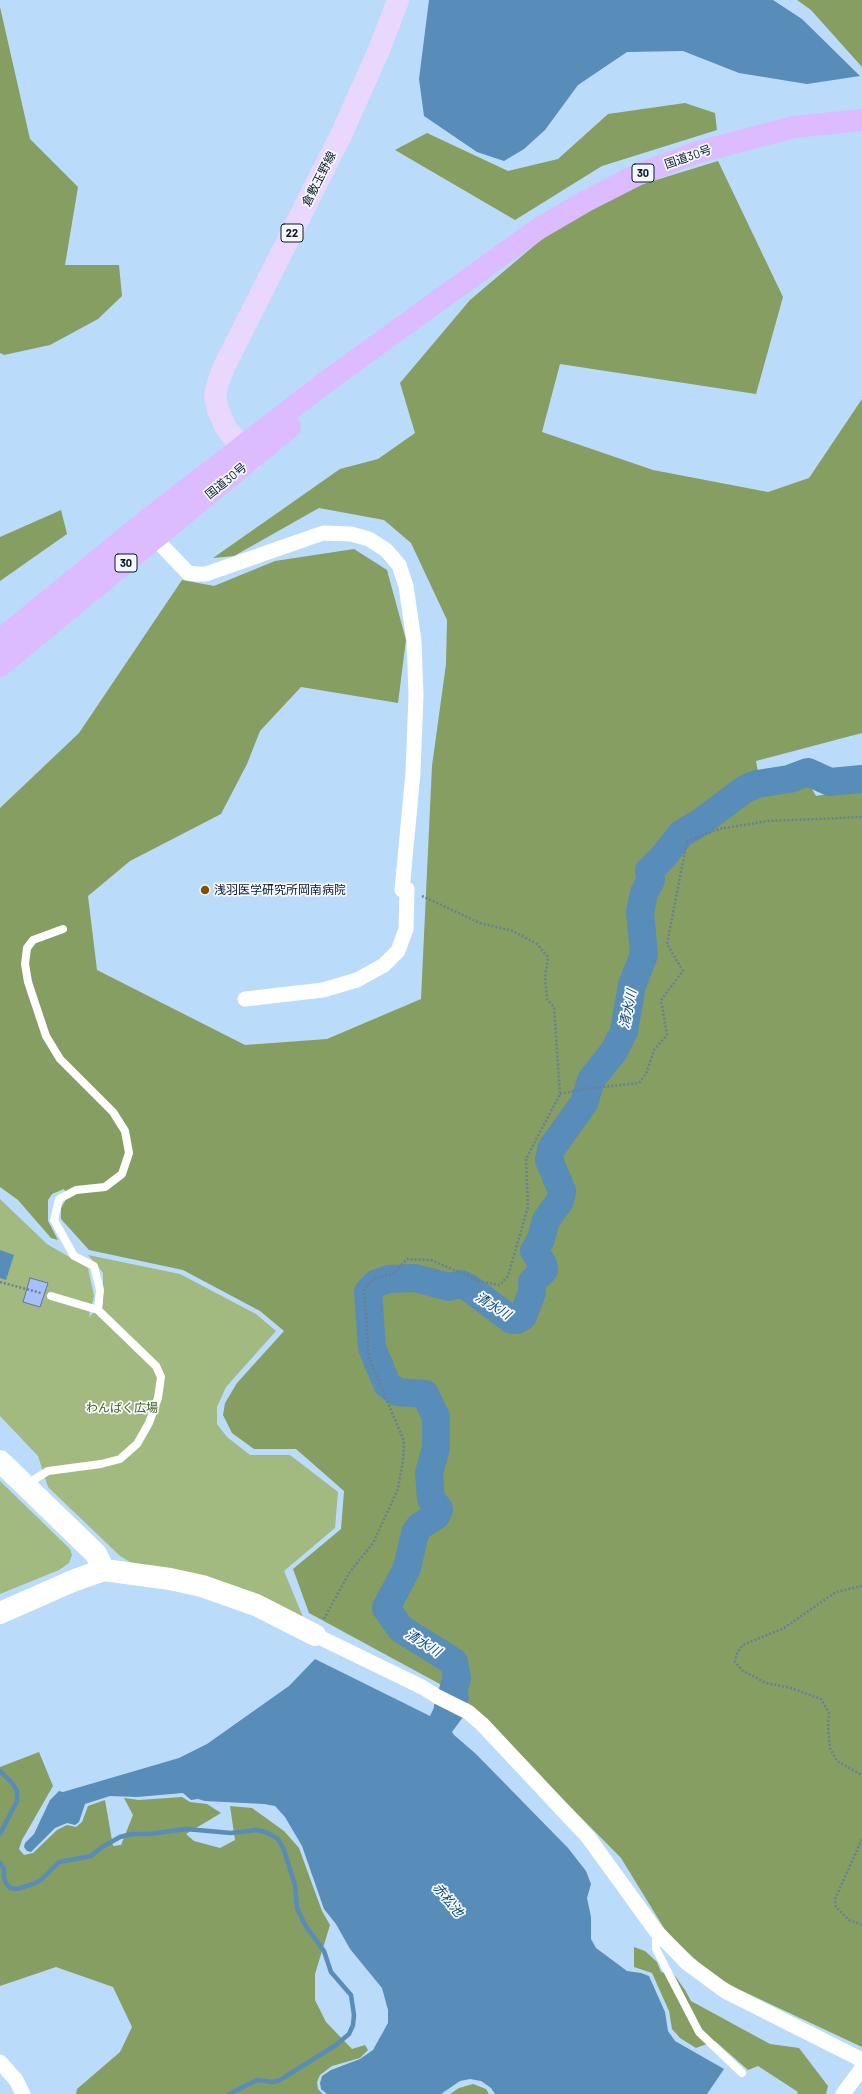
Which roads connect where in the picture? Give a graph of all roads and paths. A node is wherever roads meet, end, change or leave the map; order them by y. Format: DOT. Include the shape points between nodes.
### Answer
graph roads {
  1 [pos="398,0"];
  2 [pos="862,120"];
  3 [pos="246,454"];
  4 [pos="149,532"];
  5 [pos="0,640"];
  6 [pos="0,666"];
  7 [pos="862,817"];
  8 [pos="407,889"];
  9 [pos="63,929"];
  10 [pos="245,999"];
  11 [pos="560,1094"];
  12 [pos="0,1282"];
  13 [pos="51,1296"];
  14 [pos="98,1310"];
  15 [pos="0,1461"];
  16 [pos="25,1485"];
  17 [pos="104,1570"];
  18 [pos="862,1586"];
  19 [pos="0,1612"];
  20 [pos="315,1635"];
  21 [pos="862,1775"];
  22 [pos="862,1839"];
  23 [pos="862,1925"];
  24 [pos="656,1931"];
  25 [pos="862,2060"];
  26 [pos="0,2062"];
  27 [pos="862,2068"];
  28 [pos="742,2073"];
  29 [pos="23,2094"];
  30 [pos="843,2094"];
  1 -- 3 [label="main road, 倉敷玉野線 / 22" via="342,133 221,376 215,396 218,410 226,428"];
  2 -- 3 [label="highway, 国道30号 / 30" via="794,127 696,153 639,174 586,201 538,228 327,381"];
  3 -- 4 [label="highway, 国道30号 / 30"];
  4 -- 5 [label="highway, 国道30号 / 30"];
  4 -- 6 [label="highway, 国道30号 / 30"];
  4 -- 8 [label="street" via="188,573 206,574 323,533 351,534 369,539 386,550 398,565 406,586 416,680 413,773 402,890"];
  7 -- 11 [label="path" via="768,821 719,829 687,842 667,944 683,971 661,1000 667,1035 654,1050 646,1074 639,1083"];
  8 -- 10 [label="street" via="406,929 398,951 384,965 357,980 323,990"];
  8 -- 11 [label="path" via="480,923 513,931 537,944 548,957 544,978 547,999 554,1007"];
  9 -- 14 [label="lane" via="33,940 27,948 25,964 28,982 46,1036 60,1059 113,1112 125,1131 129,1153 122,1174 105,1187 76,1190 59,1198 56,1208 54,1220 74,1256 94,1266 100,1290"];
  11 -- 20 [label="path" via="526,1159 528,1207 508,1276 500,1285 482,1282 431,1260 406,1259 393,1274 372,1279 364,1290 369,1358 404,1441 403,1460 398,1489 373,1543 349,1573"];
  12 -- 13 [label="path"];
  13 -- 14 [label="lane"];
  14 -- 16 [label="lane" via="156,1366 161,1377 158,1398 149,1423 137,1444 120,1459 48,1471"];
  15 -- 16 [label="street"];
  16 -- 17 [label="street" via="96,1554"];
  17 -- 19 [label="street"];
  17 -- 20 [label="street" via="170,1579 210,1588 277,1614"];
  18 -- 21 [label="path" via="836,1592 784,1628 743,1645 737,1653 735,1662 743,1671 766,1683 791,1688 820,1699 828,1713 830,1748 837,1761"];
  20 -- 24 [label="street" via="422,1687 468,1712 482,1724 588,1837"];
  22 -- 23 [label="path" via="835,1899 836,1907 849,1920"];
  24 -- 25 [label="street" via="687,1963 725,1991"];
  24 -- 28 [label="lane" via="656,1950 699,2032"];
  26 -- 29 [label="street" via="16,2080"];
  27 -- 30 [label="street"];
}
